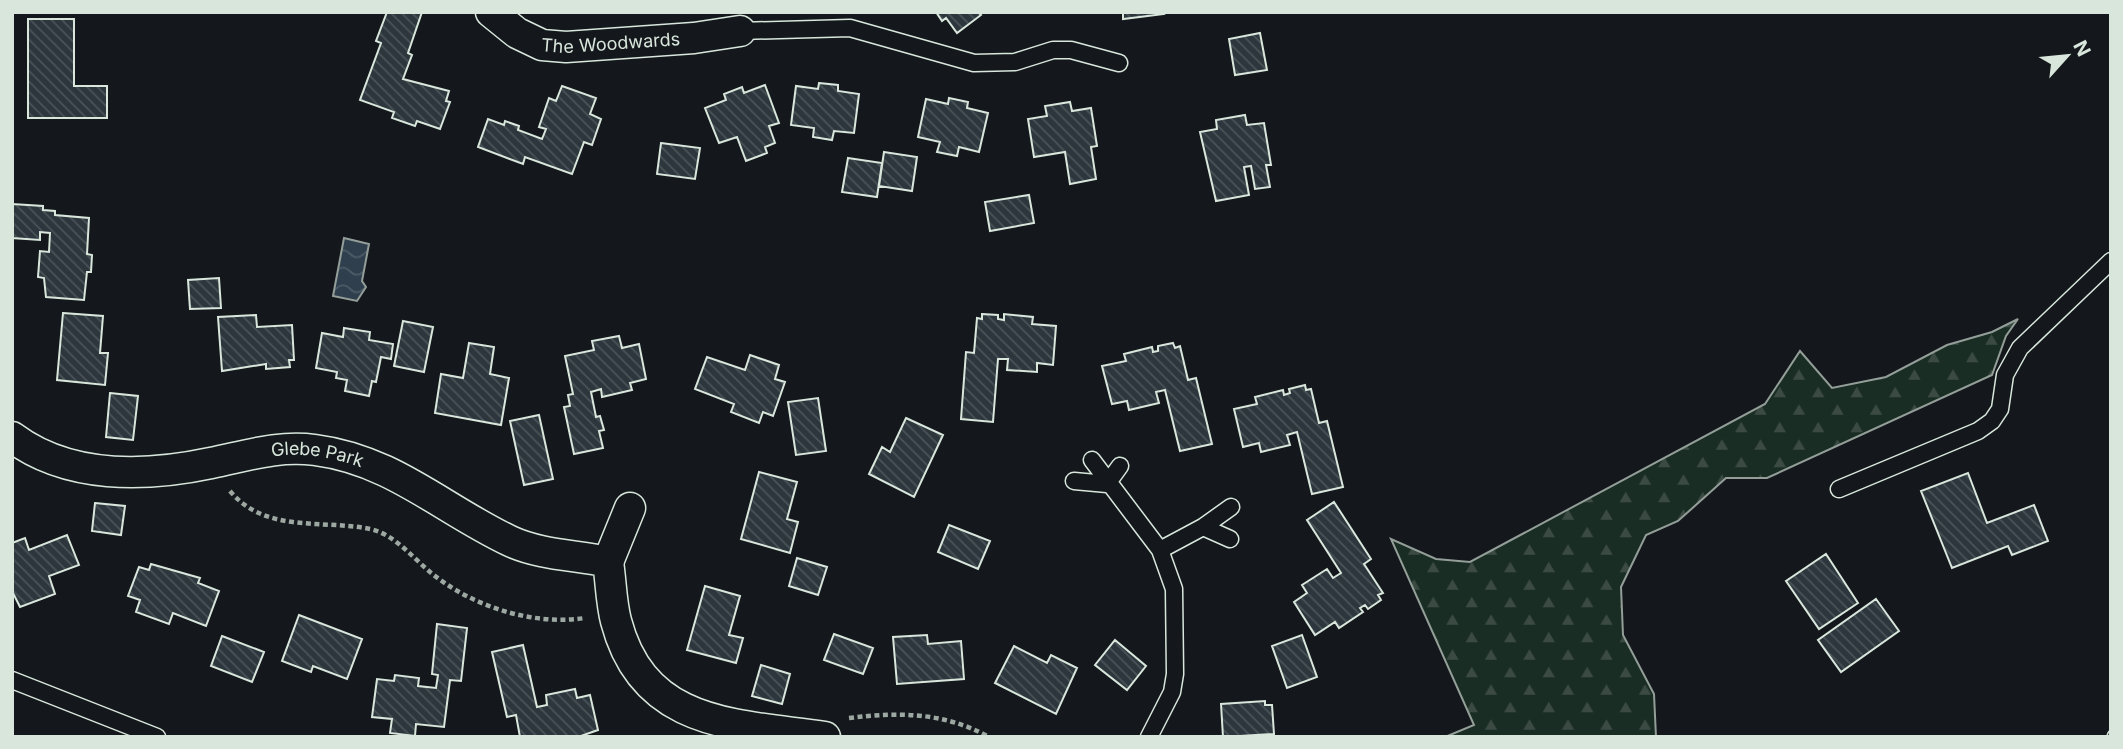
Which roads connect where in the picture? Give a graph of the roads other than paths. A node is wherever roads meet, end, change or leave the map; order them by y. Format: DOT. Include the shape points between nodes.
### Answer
graph roads {
  1 [pos="491,12"];
  2 [pos="740,31"];
  3 [pos="1119,63"];
  4 [pos="2111,261"];
  5 [pos="12,437"];
  6 [pos="1092,460"];
  7 [pos="1120,466"];
  8 [pos="1074,481"];
  9 [pos="1107,484"];
  10 [pos="1839,489"];
  11 [pos="1231,507"];
  12 [pos="630,508"];
  13 [pos="1203,527"];
  14 [pos="1230,539"];
  15 [pos="1160,550"];
  16 [pos="608,562"];
  17 [pos="12,680"];
  18 [pos="832,728"];
  19 [pos="157,737"];
  20 [pos="1149,737"];
  1 -- 2 [label="street, The Woodwards" via="542,46 668,40"];
  2 -- 3 [label="lane" via="850,28 974,63 1015,62 1053,50"];
  4 -- 10 [label="lane" via="2020,348 2005,375 2000,409 1992,421"];
  5 -- 16 [label="street, Glebe Park" via="33,452 94,470 207,464 280,449 350,457 408,480 513,542"];
  6 -- 9 [label="lane"];
  7 -- 9 [label="lane"];
  8 -- 9 [label="lane"];
  9 -- 15 [label="lane"];
  11 -- 13 [label="lane"];
  12 -- 16 [label="street"];
  13 -- 14 [label="lane"];
  13 -- 15 [label="lane"];
  15 -- 20 [label="lane" via="1174,589 1175,674 1172,692"];
  16 -- 18 [label="street" via="614,613 634,661 675,705 709,721 742,728"];
  17 -- 19 [label="lane"];
}
